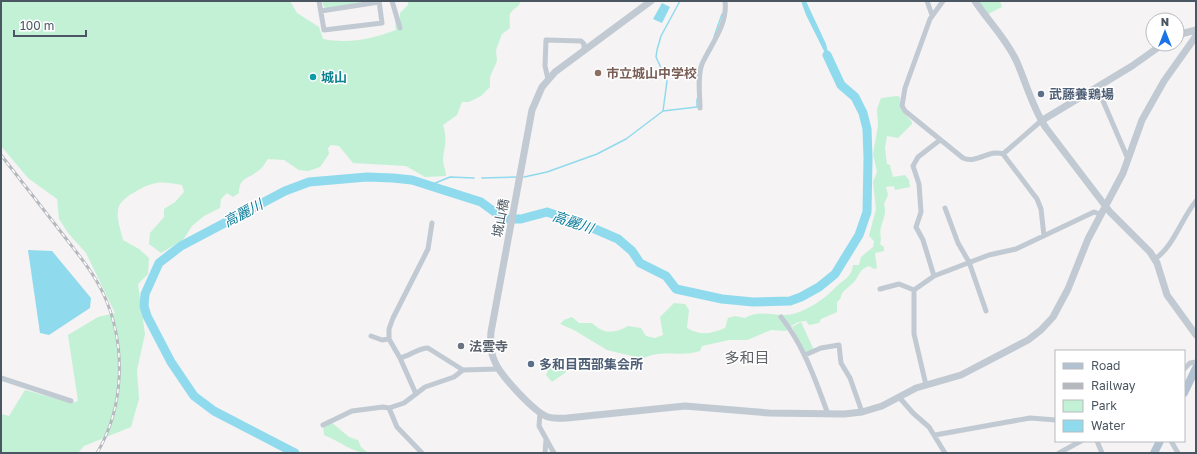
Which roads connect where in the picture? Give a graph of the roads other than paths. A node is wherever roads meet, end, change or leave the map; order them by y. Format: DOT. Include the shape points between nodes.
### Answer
graph roads {
  1 [pos="319,1"];
  2 [pos="392,1"];
  3 [pos="651,1"];
  4 [pos="725,1"];
  5 [pos="927,1"];
  6 [pos="943,1"];
  7 [pos="975,1"];
  8 [pos="379,2"];
  9 [pos="321,11"];
  10 [pos="932,15"];
  11 [pos="400,28"];
  12 [pos="1196,30"];
  13 [pos="1185,33"];
  14 [pos="1196,36"];
  15 [pos="584,51"];
  16 [pos="1152,52"];
  17 [pos="548,79"];
  18 [pos="1097,87"];
  19 [pos="700,108"];
  20 [pos="1041,121"];
  21 [pos="940,140"];
  22 [pos="1003,154"];
  23 [pos="1128,159"];
  24 [pos="1196,201"];
  25 [pos="1105,205"];
  26 [pos="945,208"];
  27 [pos="1100,214"];
  28 [pos="432,223"];
  29 [pos="1044,236"];
  30 [pos="1155,259"];
  31 [pos="969,262"];
  32 [pos="934,276"];
  33 [pos="880,289"];
  34 [pos="914,290"];
  35 [pos="986,311"];
  36 [pos="781,317"];
  37 [pos="1196,335"];
  38 [pos="371,336"];
  39 [pos="389,339"];
  40 [pos="805,355"];
  41 [pos="400,358"];
  42 [pos="1196,362"];
  43 [pos="1196,368"];
  44 [pos="498,369"];
  45 [pos="1185,369"];
  46 [pos="463,370"];
  47 [pos="1,378"];
  48 [pos="926,385"];
  49 [pos="1185,391"];
  50 [pos="416,394"];
  51 [pos="899,397"];
  52 [pos="71,401"];
  53 [pos="389,408"];
  54 [pos="862,412"];
  55 [pos="540,413"];
  56 [pos="828,414"];
  57 [pos="1055,420"];
  58 [pos="323,425"];
  59 [pos="935,436"];
  60 [pos="546,439"];
  61 [pos="1078,442"];
  62 [pos="1097,442"];
  63 [pos="1160,442"];
  64 [pos="1172,442"];
  65 [pos="422,453"];
  66 [pos="545,453"];
  67 [pos="554,453"];
  68 [pos="945,453"];
  69 [pos="1059,453"];
  70 [pos="1102,453"];
  71 [pos="1154,453"];
  72 [pos="1178,453"];
  1 -- 9 [label="street"];
  2 -- 11 [label="street"];
  3 -- 15 [label="street, 城山橋"];
  4 -- 19 [label="street" via="726,9 720,30 700,72"];
  5 -- 10 [label="street"];
  6 -- 10 [label="street"];
  7 -- 20 [label="street" via="999,31 1015,59"];
  8 -- 9 [label="street"];
  8 -- 9 [label="street" via="382,22 324,30"];
  10 -- 21 [label="street" via="905,88 902,106"];
  12 -- 13 [label="street"];
  14 -- 23 [label="street" via="1147,109"];
  15 -- 17 [label="street, 城山橋"];
  15 -- 17 [label="street" via="584,44 581,41 546,40 545,66"];
  16 -- 18 [label="street"];
  17 -- 44 [label="street, 城山橋" via="538,94 532,110 490,340 491,353"];
  18 -- 20 [label="street"];
  18 -- 23 [label="street"];
  20 -- 22 [label="street"];
  20 -- 25 [label="street"];
  21 -- 22 [label="street" via="970,160 992,152"];
  21 -- 32 [label="street" via="918,157 913,166 919,184 921,212 916,227 923,240"];
  22 -- 29 [label="street" via="1037,198"];
  23 -- 25 [label="street" via="1117,186"];
  24 -- 30 [label="street" via="1166,249"];
  25 -- 27 [label="street"];
  25 -- 30 [label="street"];
  26 -- 31 [label="street" via="958,243"];
  27 -- 29 [label="street" via="1094,212"];
  27 -- 48 [label="street" via="1068,289 1053,317 1041,330 1028,340 961,375"];
  28 -- 39 [label="street" via="428,249 393,318"];
  29 -- 31 [label="street" via="1016,248"];
  30 -- 37 [label="street" via="1167,295"];
  31 -- 32 [label="street"];
  31 -- 35 [label="street"];
  32 -- 34 [label="street"];
  33 -- 34 [label="street" via="899,284"];
  34 -- 48 [label="street" via="914,334"];
  36 -- 40 [label="street" via="795,334"];
  38 -- 39 [label="street" via="382,340"];
  39 -- 41 [label="street"];
  40 -- 54 [label="street" via="821,348 839,345 842,364"];
  40 -- 56 [label="street"];
  41 -- 46 [label="street" via="422,348 428,348"];
  41 -- 50 [label="street"];
  42 -- 45 [label="street" via="1190,363"];
  43 -- 49 [label="main road"];
  44 -- 46 [label="street"];
  44 -- 55 [label="street"];
  46 -- 50 [label="street" via="454,377 425,387"];
  47 -- 52 [label="street"];
  48 -- 51 [label="street"];
  50 -- 53 [label="street" via="404,403"];
  51 -- 54 [label="street"];
  51 -- 59 [label="street"];
  53 -- 58 [label="street" via="352,411"];
  53 -- 65 [label="street" via="400,430"];
  54 -- 56 [label="street"];
  55 -- 56 [label="street" via="557,419 685,406 769,413"];
  55 -- 60 [label="street" via="539,426"];
  57 -- 59 [label="street" via="1030,418"];
  59 -- 68 [label="street"];
  60 -- 66 [label="street"];
  60 -- 67 [label="street"];
  61 -- 69 [label="street"];
  62 -- 70 [label="street"];
  63 -- 71 [label="main road"];
  64 -- 72 [label="street"];
}
